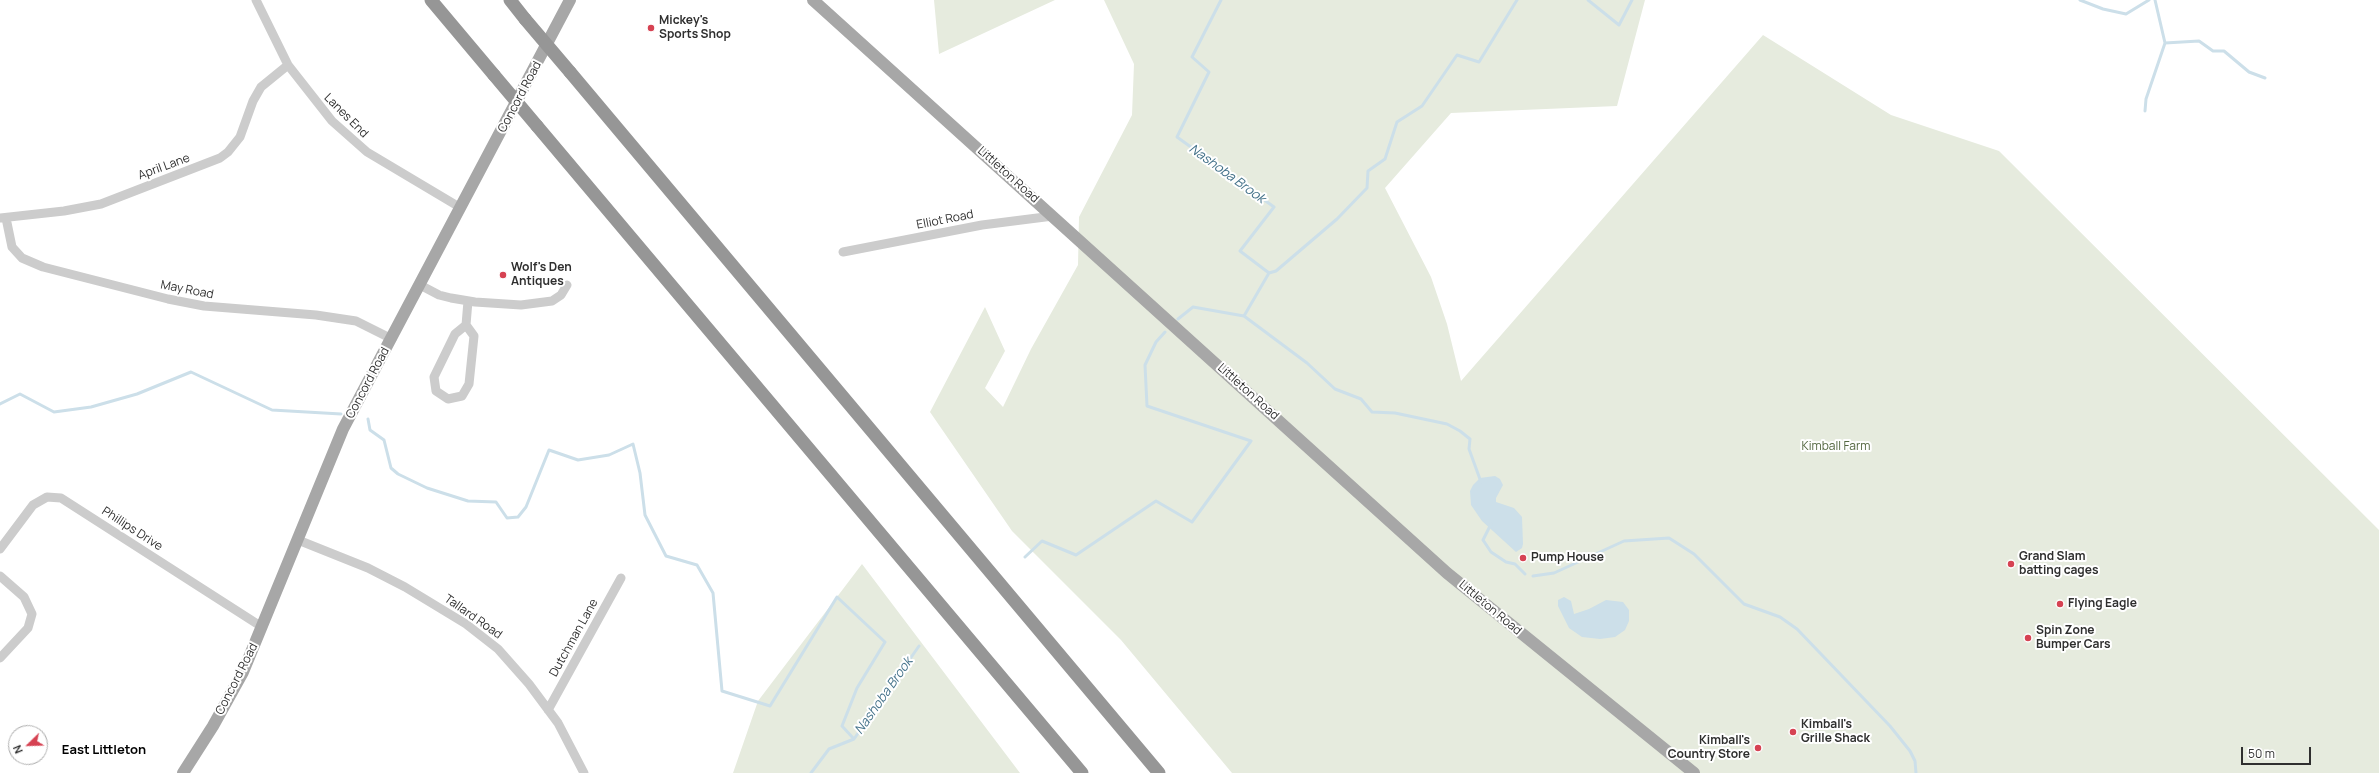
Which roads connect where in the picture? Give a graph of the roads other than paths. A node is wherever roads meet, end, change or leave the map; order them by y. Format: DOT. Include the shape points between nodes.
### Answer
graph roads {
  1 [pos="256,0"];
  2 [pos="431,0"];
  3 [pos="510,0"];
  4 [pos="570,0"];
  5 [pos="812,0"];
  6 [pos="288,64"];
  7 [pos="461,208"];
  8 [pos="1053,216"];
  9 [pos="3,218"];
  10 [pos="843,252"];
  11 [pos="420,285"];
  12 [pos="567,285"];
  13 [pos="468,301"];
  14 [pos="466,325"];
  15 [pos="392,339"];
  16 [pos="298,540"];
  17 [pos="0,549"];
  18 [pos="0,576"];
  19 [pos="620,578"];
  20 [pos="262,627"];
  21 [pos="0,658"];
  22 [pos="548,710"];
  23 [pos="183,773"];
  24 [pos="584,773"];
  25 [pos="1082,773"];
  26 [pos="1159,773"];
  27 [pos="1694,773"];
  1 -- 6 [label="street, Lanes End"];
  2 -- 25 [label="highway, bridge"];
  3 -- 26 [label="highway, bridge"];
  4 -- 7 [label="main road, Concord Road"];
  5 -- 8 [label="main road, Littleton Road"];
  6 -- 7 [label="street, Lanes End" via="320,108 356,144"];
  6 -- 9 [label="street, April Lane" via="261,87 240,137 220,158 101,204"];
  7 -- 11 [label="main road, Concord Road"];
  8 -- 10 [label="street, Elliot Road" via="982,225"];
  8 -- 27 [label="main road, Littleton Road" via="1459,583"];
  9 -- 15 [label="street, May Road" via="12,247 22,258 43,267 204,306 316,315 356,321"];
  11 -- 13 [label="street" via="439,295"];
  11 -- 15 [label="main road, Concord Road"];
  12 -- 13 [label="street" via="557,298 541,303 521,305"];
  13 -- 14 [label="street"];
  14 -- 14 [label="street" via="474,336 470,384 462,396 448,399 436,391 434,376 455,334"];
  15 -- 16 [label="main road, Concord Road" via="343,429"];
  16 -- 20 [label="main road, Concord Road"];
  16 -- 22 [label="street, Tallard Road" via="386,577 466,624 498,650 529,684"];
  17 -- 20 [label="street, Phillips Drive" via="33,505 46,497 61,498"];
  18 -- 21 [label="street" via="24,597 32,614 28,628"];
  19 -- 22 [label="street, Dutchman Lane"];
  20 -- 23 [label="main road, Concord Road" via="233,692"];
  22 -- 24 [label="street, Tallard Road" via="569,741"];
}
